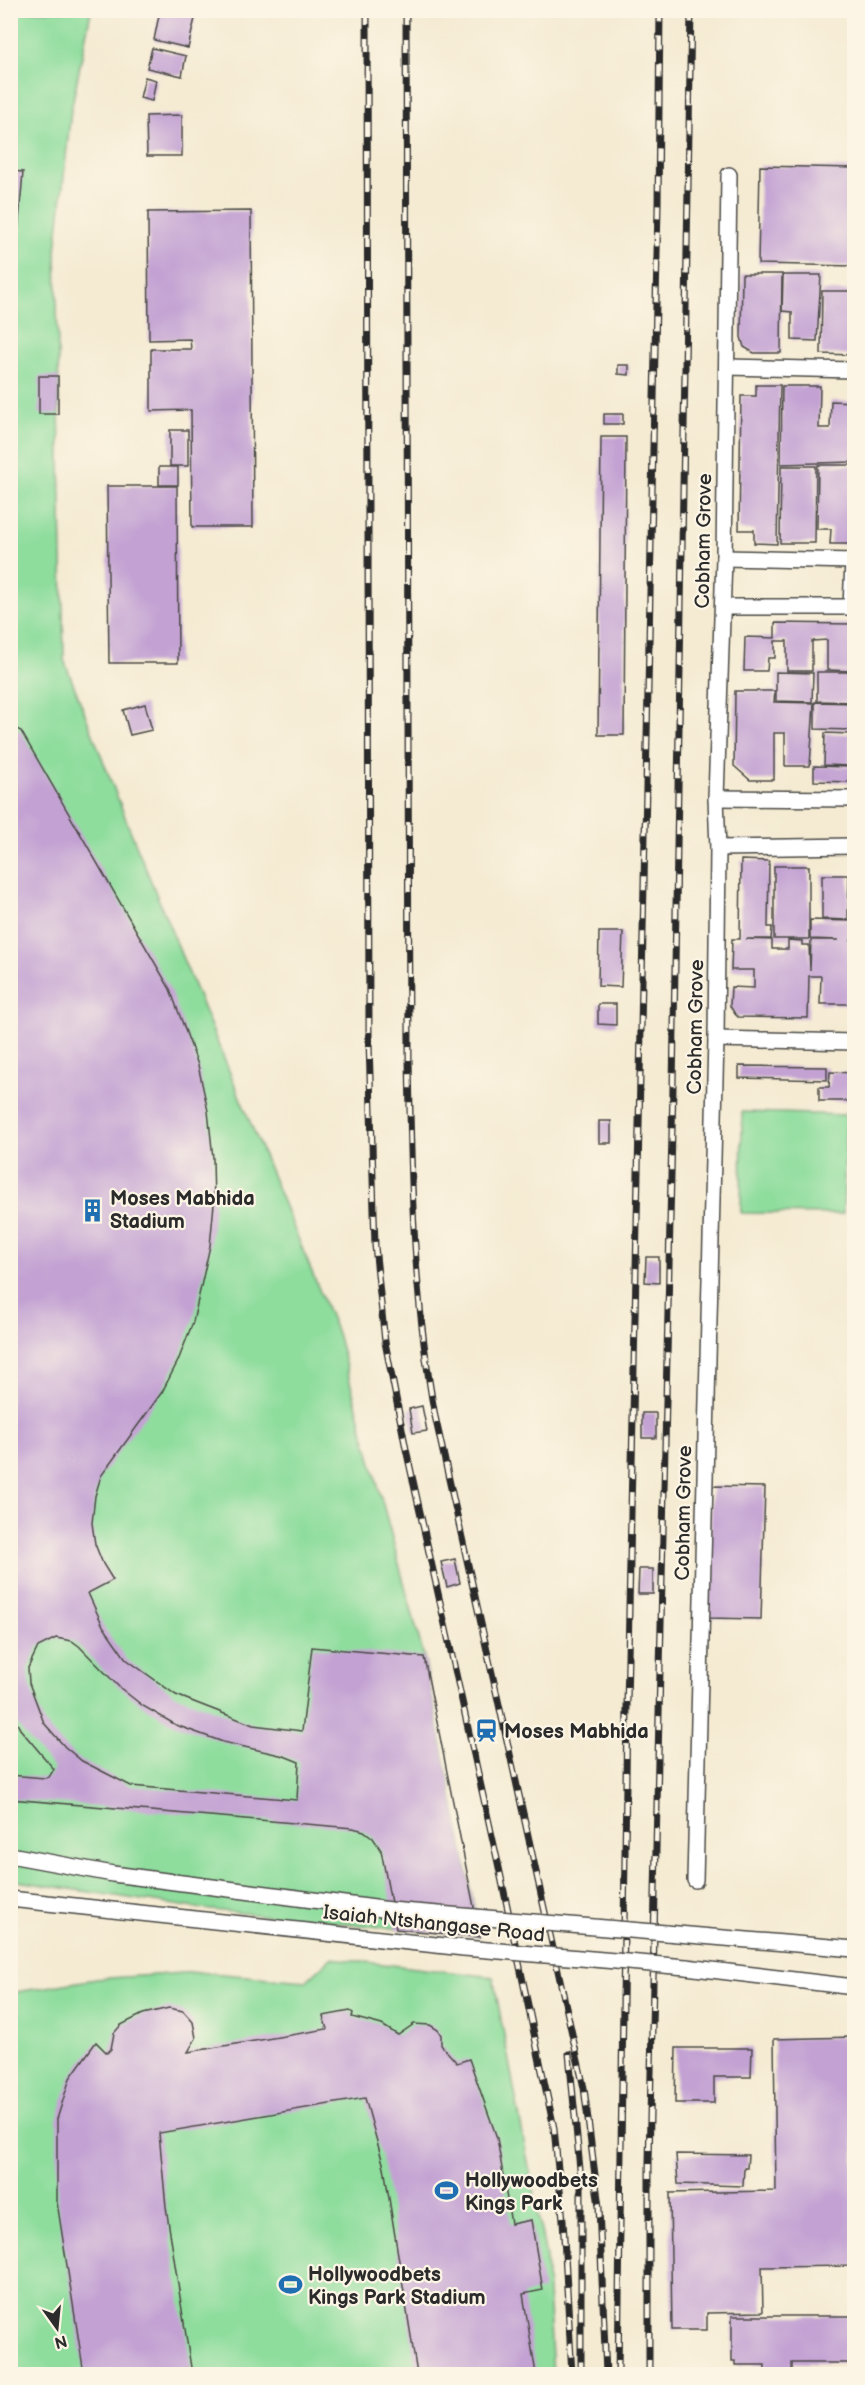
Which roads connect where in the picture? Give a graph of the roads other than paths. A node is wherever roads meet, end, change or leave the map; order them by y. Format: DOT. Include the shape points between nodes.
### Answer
graph roads {
  1 [pos="729,175"];
  2 [pos="727,367"];
  3 [pos="855,370"];
  4 [pos="724,558"];
  5 [pos="854,561"];
  6 [pos="723,607"];
  7 [pos="853,607"];
  8 [pos="716,798"];
  9 [pos="855,799"];
  10 [pos="855,846"];
  11 [pos="718,848"];
  12 [pos="716,1039"];
  13 [pos="855,1042"];
  14 [pos="10,1855"];
  15 [pos="695,1880"];
  16 [pos="10,1899"];
  17 [pos="855,1949"];
  18 [pos="855,1987"];
  1 -- 2 [label="street, Cobham Grove"];
  2 -- 3 [label="street"];
  2 -- 4 [label="street, Cobham Grove"];
  4 -- 5 [label="street"];
  4 -- 6 [label="street, Cobham Grove"];
  5 -- 7 [label="street"];
  6 -- 7 [label="street"];
  6 -- 8 [label="street, Cobham Grove"];
  8 -- 9 [label="street"];
  8 -- 11 [label="street, Cobham Grove"];
  10 -- 11 [label="street"];
  11 -- 12 [label="street, Cobham Grove"];
  12 -- 13 [label="street"];
  12 -- 15 [label="street, Cobham Grove"];
  14 -- 17 [label="street, bridge" via="113,1874 390,1910"];
  16 -- 18 [label="street, Isaiah Ntshangase Road, bridge"];
}
